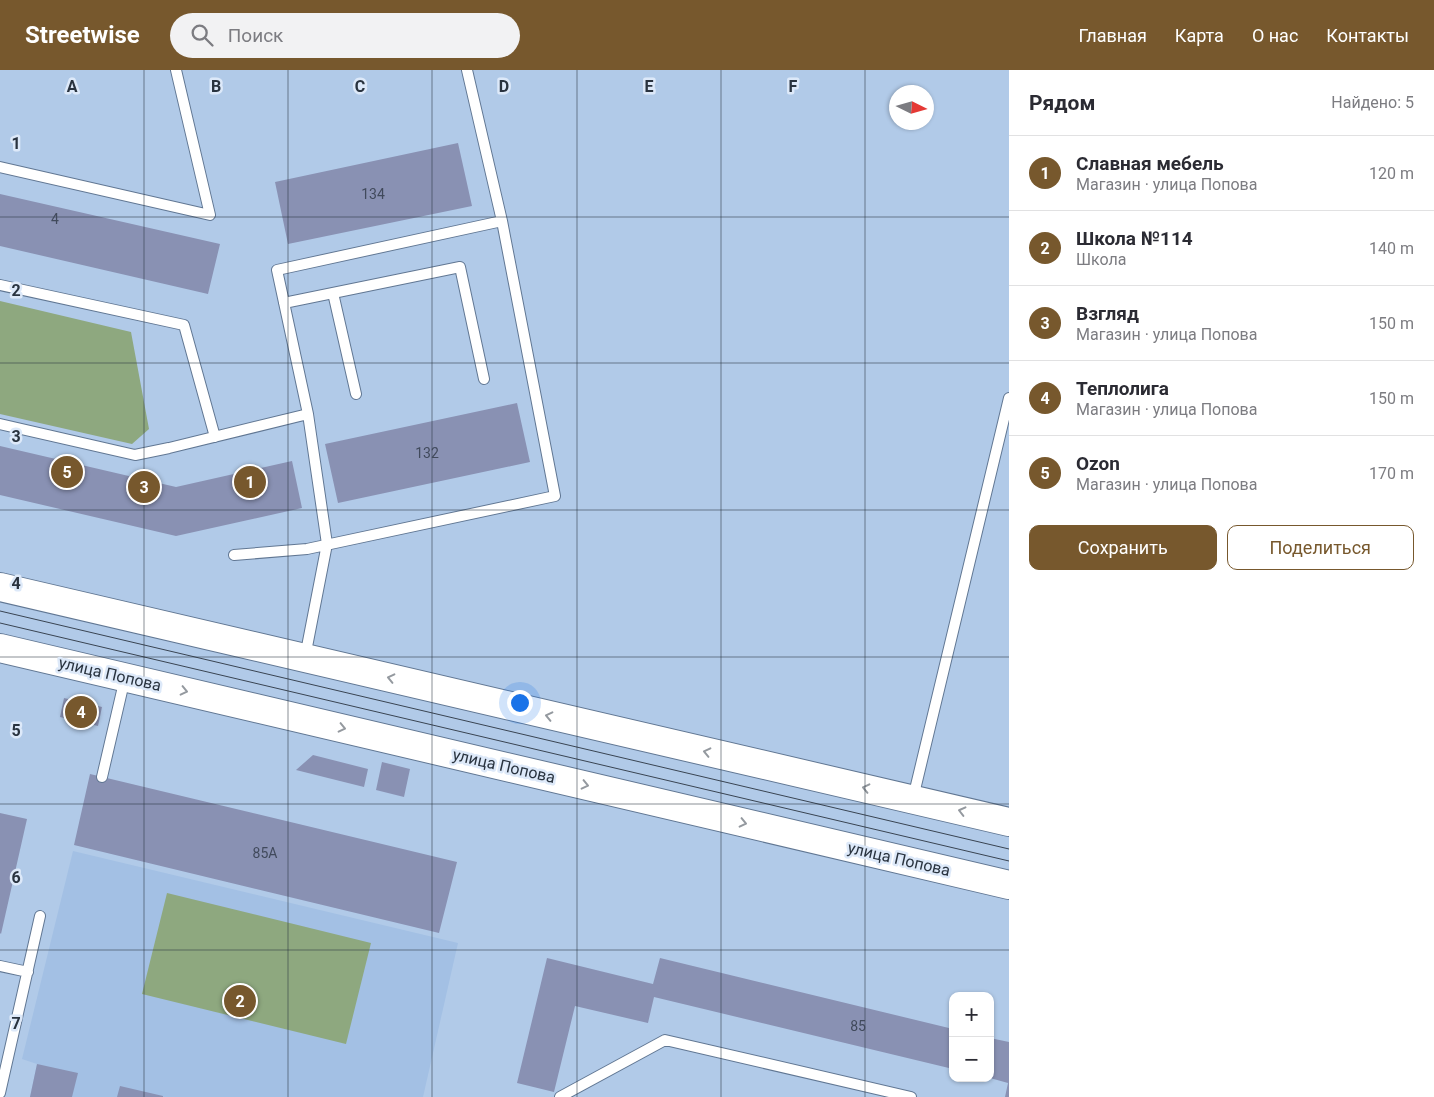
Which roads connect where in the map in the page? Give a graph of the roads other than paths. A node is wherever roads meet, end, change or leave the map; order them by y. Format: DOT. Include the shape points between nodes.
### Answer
graph roads {
  1 [pos="176,70"];
  2 [pos="467,70"];
  3 [pos="0,167"];
  4 [pos="502,221"];
  5 [pos="0,285"];
  6 [pos="333,293"];
  7 [pos="284,303"];
  8 [pos="484,379"];
  9 [pos="356,394"];
  10 [pos="1009,398"];
  11 [pos="308,414"];
  12 [pos="0,424"];
  13 [pos="214,437"];
  14 [pos="327,544"];
  15 [pos="234,555"];
  16 [pos="0,587"];
  17 [pos="0,648"];
  18 [pos="305,658"];
  19 [pos="125,677"];
  20 [pos="102,777"];
  21 [pos="913,799"];
  22 [pos="1009,822"];
  23 [pos="1009,885"];
  24 [pos="40,916"];
  25 [pos="0,966"];
  26 [pos="28,972"];
  27 [pos="0,1093"];
  28 [pos="560,1097"];
  29 [pos="911,1097"];
  1 -- 3 [label="lane" via="210,215"];
  2 -- 4 [label="lane"];
  4 -- 7 [label="lane" via="277,270"];
  4 -- 14 [label="lane" via="555,496"];
  5 -- 13 [label="lane" via="184,324"];
  6 -- 7 [label="lane"];
  6 -- 8 [label="lane" via="460,267"];
  6 -- 9 [label="lane"];
  7 -- 11 [label="lane"];
  10 -- 21 [label="lane"];
  11 -- 13 [label="lane"];
  11 -- 14 [label="lane"];
  12 -- 13 [label="lane" via="136,455"];
  14 -- 15 [label="lane" via="307,549"];
  14 -- 18 [label="lane"];
  16 -- 18 [label="main road"];
  17 -- 19 [label="main road, улица Попова"];
  21 -- 18 [label="main road, one-way"];
  19 -- 20 [label="lane"];
  19 -- 23 [label="main road, улица Попова, one-way"];
  22 -- 21 [label="main road, one-way"];
  24 -- 26 [label="lane"];
  25 -- 26 [label="lane"];
  26 -- 27 [label="lane"];
  28 -- 29 [label="lane" via="665,1040"];
}
